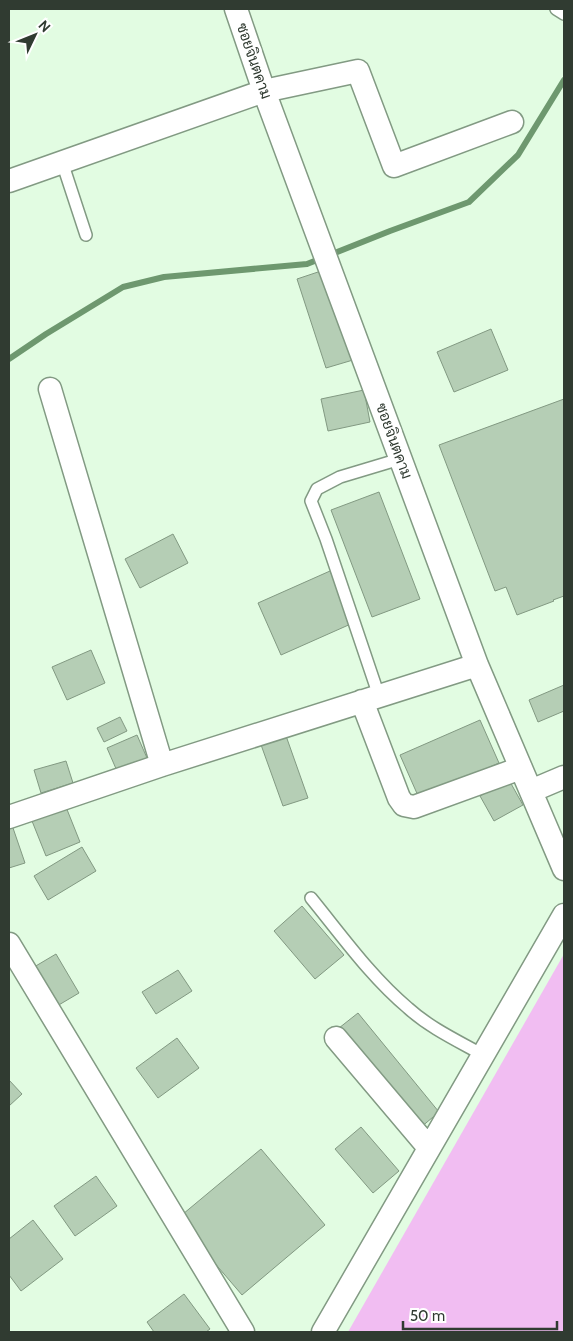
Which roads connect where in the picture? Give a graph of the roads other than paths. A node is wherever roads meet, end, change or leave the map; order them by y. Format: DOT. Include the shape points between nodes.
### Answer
graph roads {
  1 [pos="236,9"];
  2 [pos="556,9"];
  3 [pos="564,14"];
  4 [pos="264,91"];
  5 [pos="512,122"];
  6 [pos="62,162"];
  7 [pos="9,181"];
  8 [pos="86,235"];
  9 [pos="50,389"];
  10 [pos="400,459"];
  11 [pos="477,665"];
  12 [pos="370,699"];
  13 [pos="162,765"];
  14 [pos="521,768"];
  15 [pos="564,777"];
  16 [pos="531,791"];
  17 [pos="9,817"];
  18 [pos="564,868"];
  19 [pos="311,898"];
  20 [pos="564,915"];
  21 [pos="9,944"];
  22 [pos="336,1038"];
  23 [pos="483,1054"];
  24 [pos="429,1148"];
  25 [pos="243,1332"];
  26 [pos="323,1332"];
  1 -- 4 [label="street, ซอยจินตคาม"];
  2 -- 3 [label="lane"];
  4 -- 5 [label="street" via="358,70 394,166"];
  4 -- 6 [label="street"];
  4 -- 10 [label="street, ซอยจินตคาม"];
  6 -- 7 [label="street"];
  6 -- 8 [label="lane"];
  9 -- 13 [label="street"];
  10 -- 11 [label="street, ซอยจินตคาม"];
  10 -- 12 [label="lane" via="340,477 318,489 311,501 326,539"];
  11 -- 12 [label="street"];
  11 -- 14 [label="street, ซอยจินตคาม"];
  12 -- 13 [label="street"];
  12 -- 14 [label="street" via="398,798 404,805 414,807"];
  13 -- 17 [label="street"];
  14 -- 16 [label="street, ซอยจินตคาม"];
  15 -- 16 [label="street"];
  16 -- 18 [label="street, ซอยจินตคาม"];
  19 -- 23 [label="lane" via="377,979 408,1009 440,1032"];
  20 -- 23 [label="street"];
  21 -- 25 [label="street"];
  22 -- 24 [label="street"];
  23 -- 24 [label="street"];
  24 -- 26 [label="street"];
}
